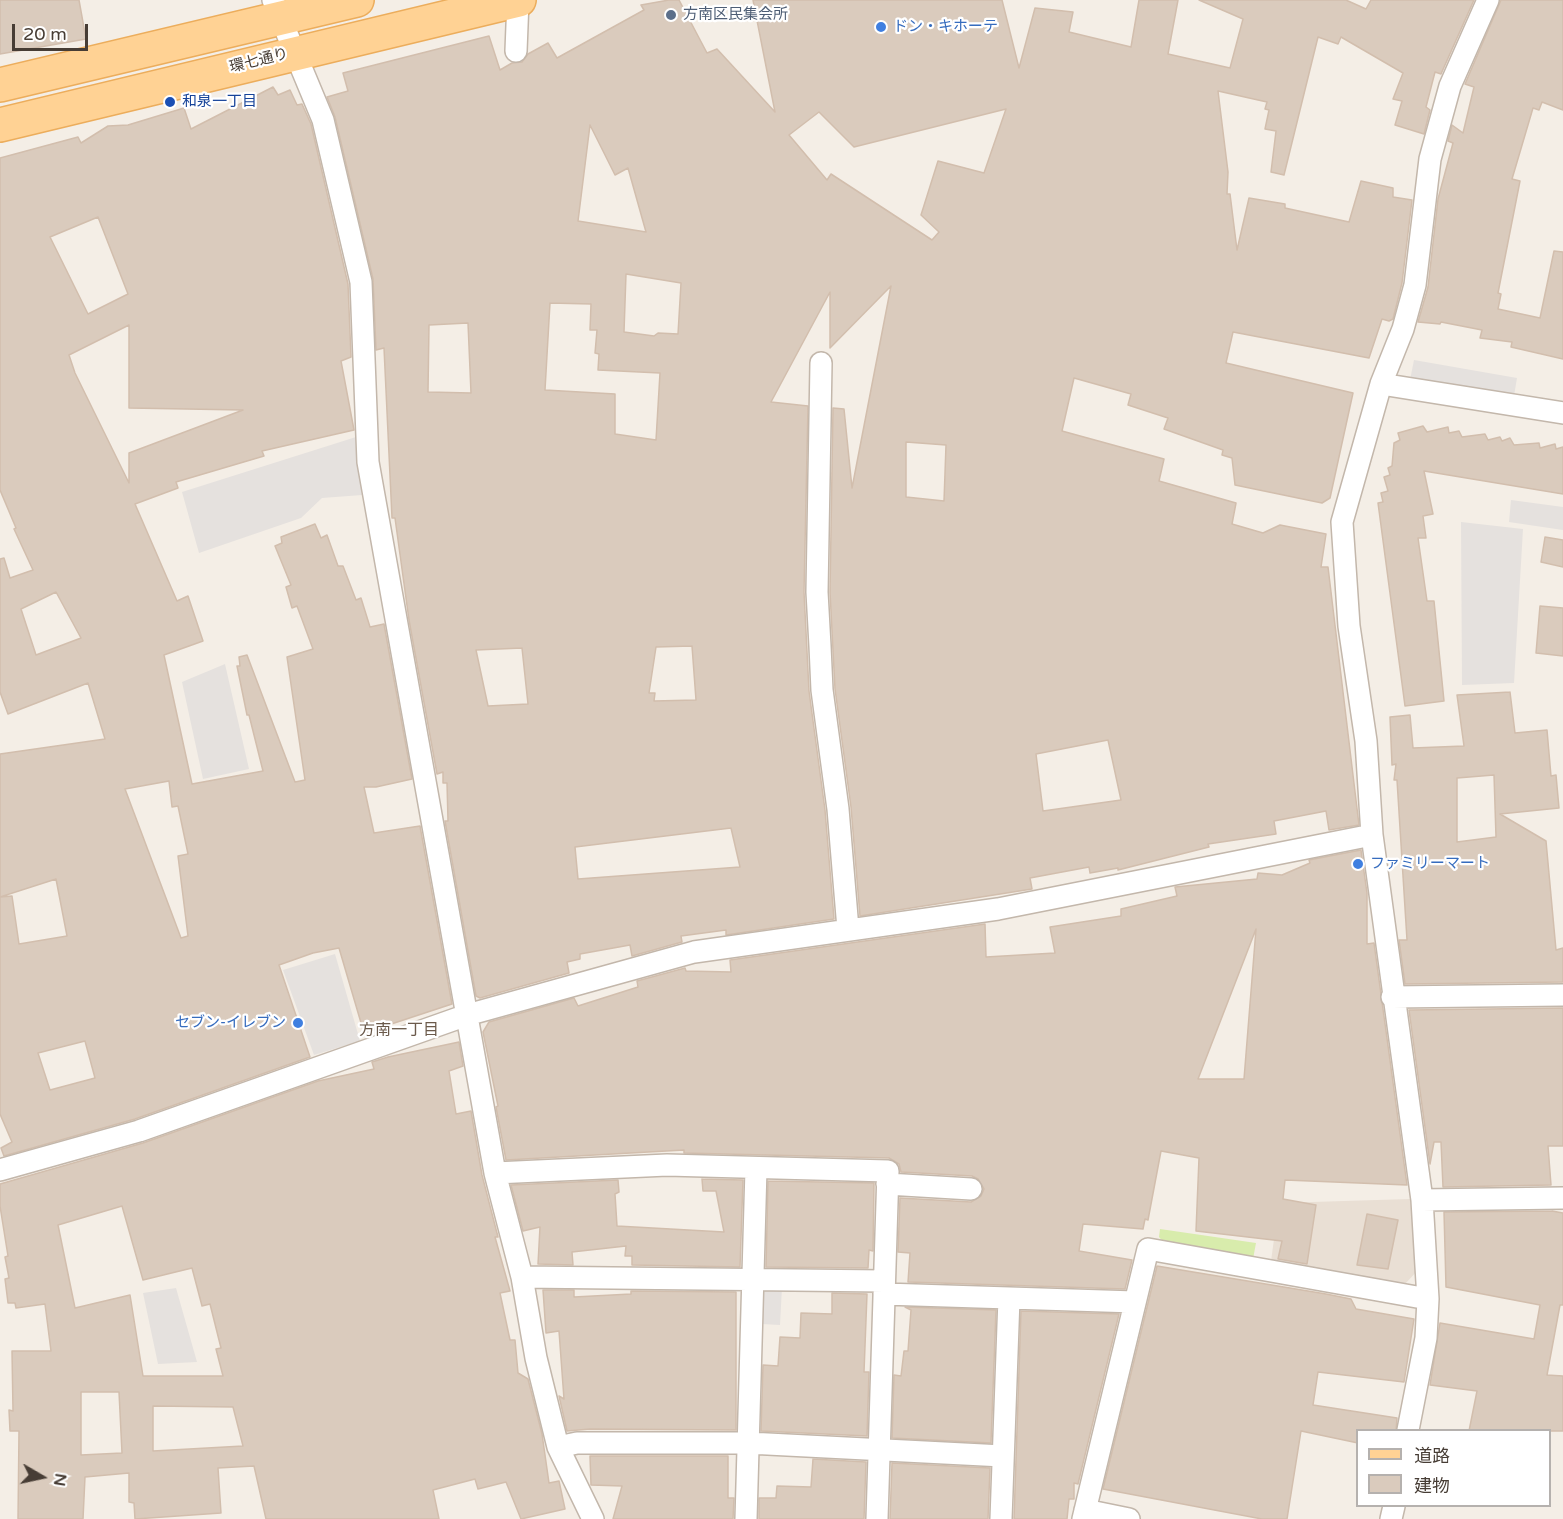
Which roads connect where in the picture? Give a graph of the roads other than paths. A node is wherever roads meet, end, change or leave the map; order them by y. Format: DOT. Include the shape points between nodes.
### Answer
graph roads {
  1 [pos="357,0"];
  2 [pos="518,0"];
  3 [pos="1488,0"];
  4 [pos="276,9"];
  5 [pos="296,51"];
  6 [pos="516,51"];
  7 [pos="0,86"];
  8 [pos="0,125"];
  9 [pos="821,363"];
  10 [pos="1381,384"];
  11 [pos="1563,413"];
  12 [pos="1372,835"];
  13 [pos="848,929"];
  14 [pos="1563,995"];
  15 [pos="1392,997"];
  16 [pos="467,1015"];
  17 [pos="756,1169"];
  18 [pos="0,1170"];
  19 [pos="495,1173"];
  20 [pos="887,1184"];
  21 [pos="970,1189"];
  22 [pos="1563,1198"];
  23 [pos="1422,1200"];
  24 [pos="522,1276"];
  25 [pos="753,1279"];
  26 [pos="884,1288"];
  27 [pos="1009,1298"];
  28 [pos="1428,1299"];
  29 [pos="1135,1302"];
  30 [pos="1408,1429"];
  31 [pos="748,1443"];
  32 [pos="558,1447"];
  33 [pos="879,1450"];
  34 [pos="1003,1455"];
  35 [pos="1084,1515"];
  36 [pos="593,1519"];
  37 [pos="746,1519"];
  38 [pos="877,1519"];
  39 [pos="1001,1519"];
  40 [pos="1129,1519"];
  1 -- 4 [label="main road"];
  2 -- 5 [label="main road, 環七通り"];
  2 -- 6 [label="street"];
  3 -- 10 [label="street" via="1450,86 1430,159 1415,285"];
  4 -- 5 [label="street"];
  4 -- 7 [label="main road"];
  5 -- 8 [label="main road, 環七通り"];
  5 -- 16 [label="street" via="323,120 362,282 368,462"];
  9 -- 13 [label="street" via="817,592 822,690 838,808"];
  10 -- 11 [label="street"];
  10 -- 12 [label="street" via="1342,522"];
  12 -- 13 [label="street" via="998,909"];
  12 -- 15 [label="street"];
  13 -- 16 [label="street" via="694,952"];
  14 -- 15 [label="street"];
  15 -- 23 [label="street"];
  16 -- 18 [label="street" via="139,1131"];
  16 -- 19 [label="street"];
  17 -- 19 [label="street" via="667,1165"];
  17 -- 20 [label="street" via="888,1171"];
  17 -- 25 [label="street"];
  19 -- 24 [label="street"];
  20 -- 21 [label="street"];
  20 -- 26 [label="street"];
  22 -- 23 [label="street"];
  23 -- 28 [label="street"];
  24 -- 25 [label="street"];
  24 -- 32 [label="street" via="536,1358"];
  25 -- 26 [label="street"];
  25 -- 31 [label="street"];
  26 -- 27 [label="street"];
  26 -- 33 [label="street"];
  27 -- 29 [label="street"];
  27 -- 34 [label="street"];
  28 -- 29 [label="street" via="1148,1249"];
  28 -- 30 [label="street" via="1426,1338"];
  29 -- 35 [label="street"];
  31 -- 32 [label="street" via="577,1443"];
  31 -- 33 [label="street"];
  31 -- 37 [label="street"];
  32 -- 36 [label="street"];
  33 -- 34 [label="street"];
  33 -- 38 [label="street"];
  34 -- 39 [label="street"];
  35 -- 40 [label="street"];
}
